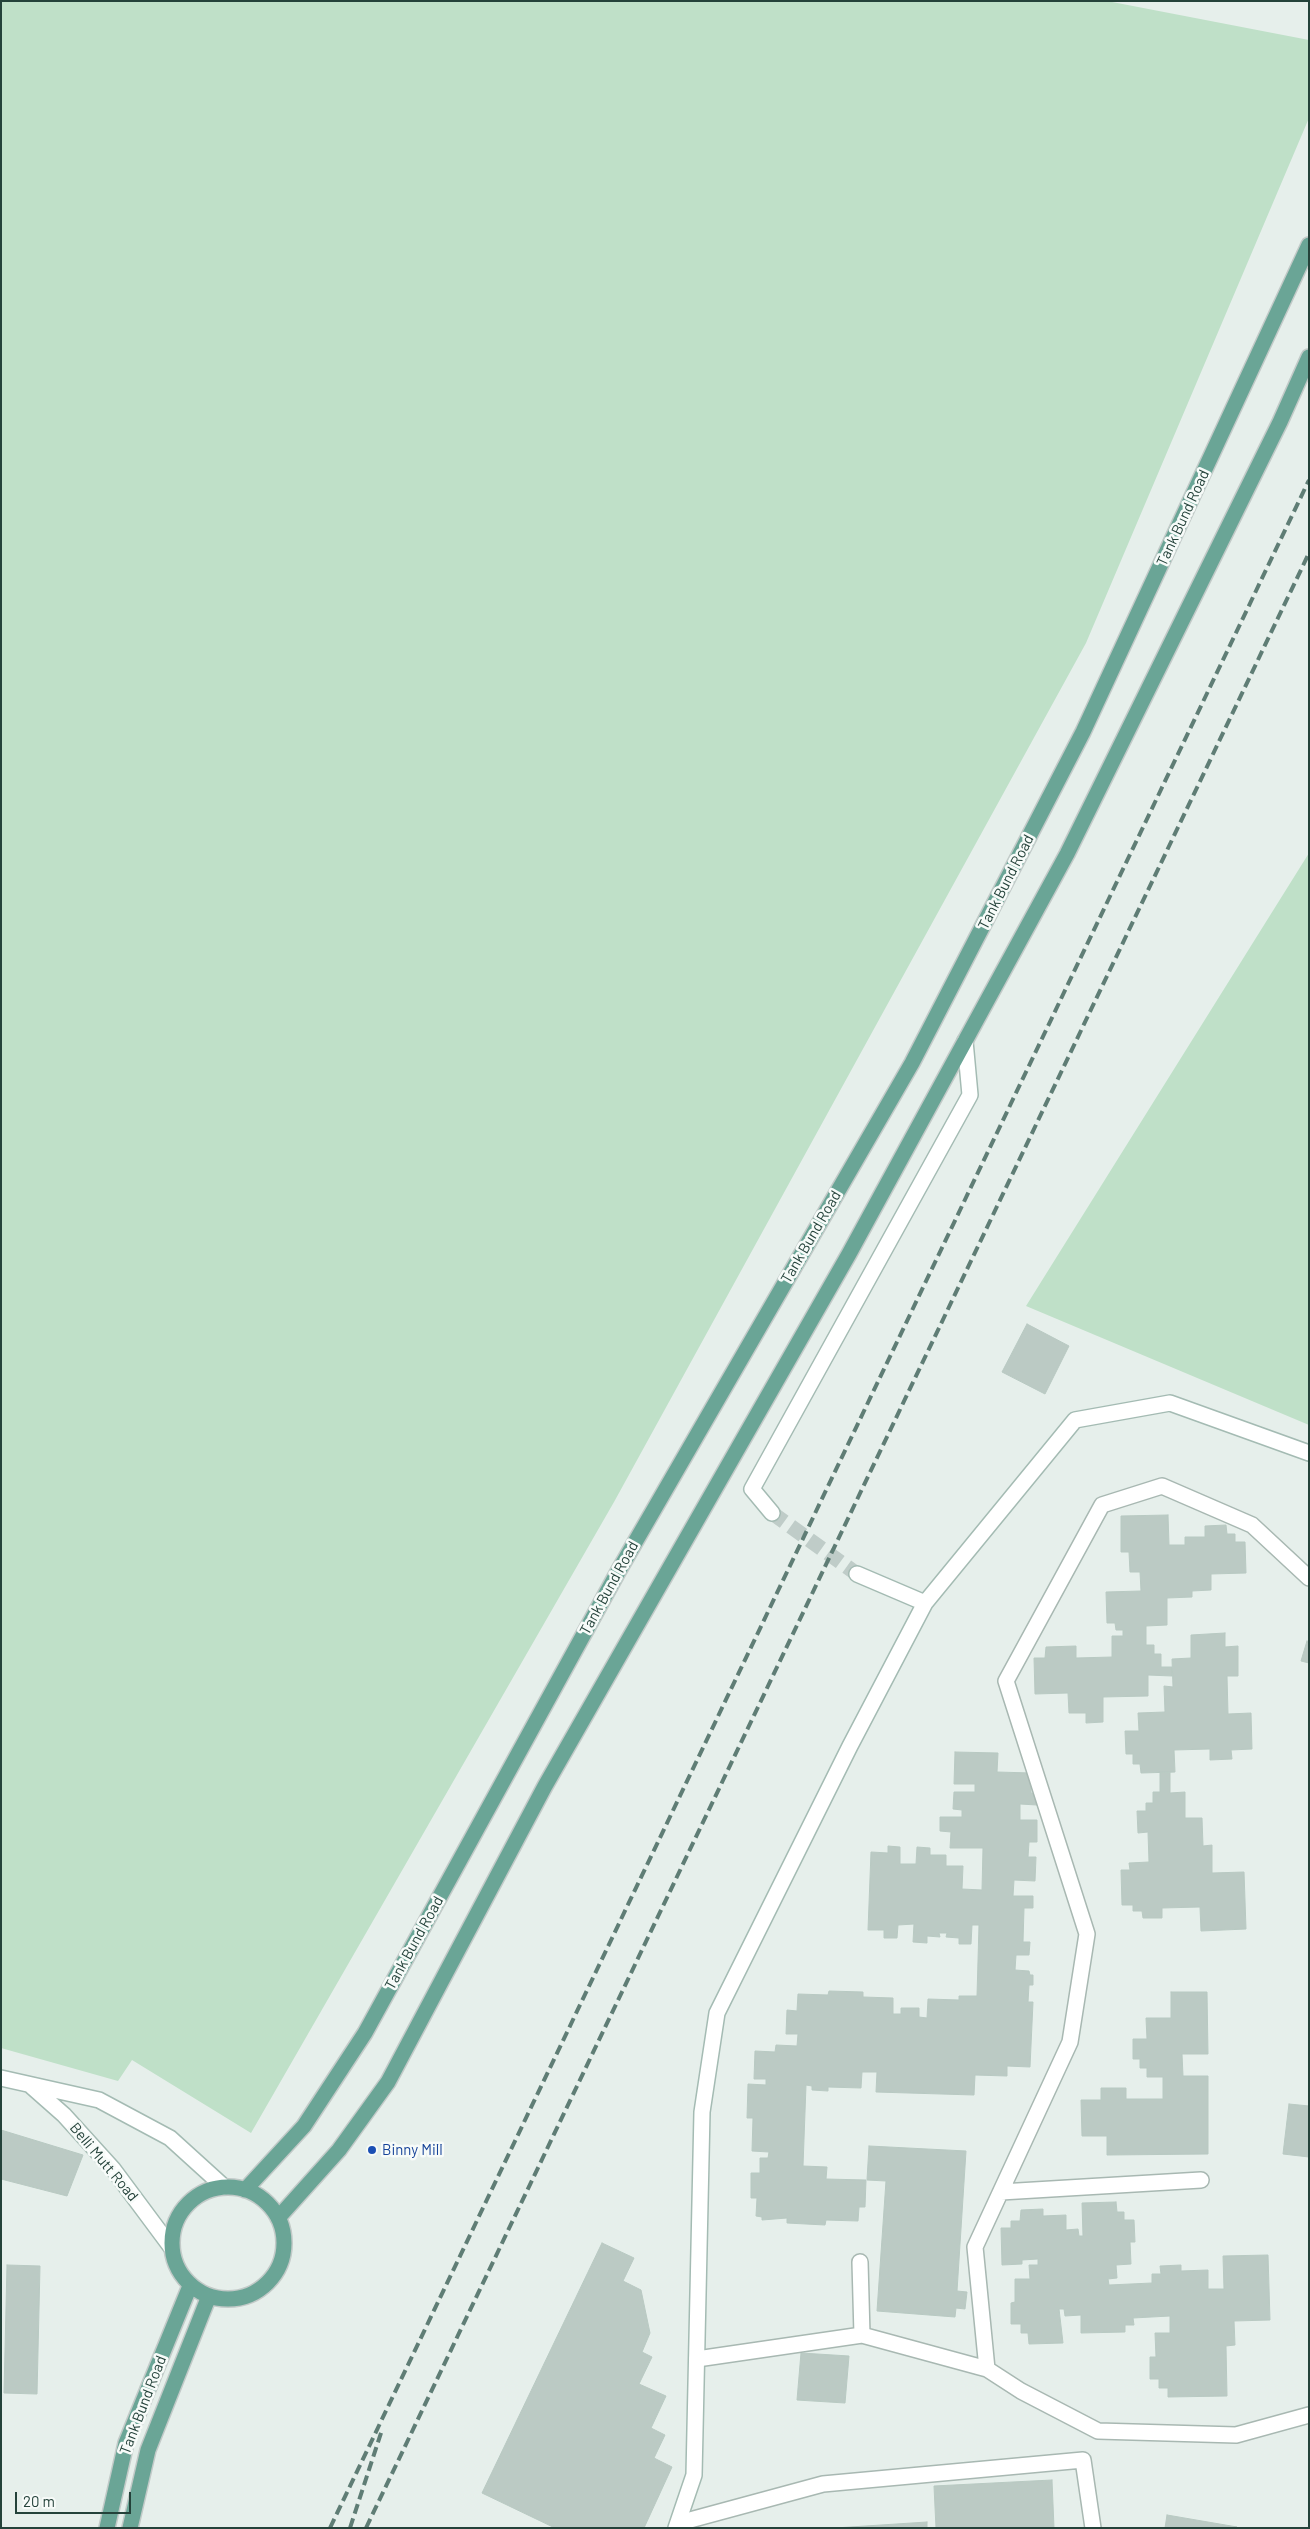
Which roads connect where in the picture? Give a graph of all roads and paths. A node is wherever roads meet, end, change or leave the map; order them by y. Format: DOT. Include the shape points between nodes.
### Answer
graph roads {
  1 [pos="1309,245"];
  2 [pos="1309,357"];
  3 [pos="964,1041"];
  4 [pos="1309,1453"];
  5 [pos="772,1513"];
  6 [pos="857,1574"];
  7 [pos="1309,1578"];
  8 [pos="925,1603"];
  9 [pos="1,2078"];
  10 [pos="28,2084"];
  11 [pos="1202,2180"];
  12 [pos="224,2187"];
  13 [pos="246,2190"];
  14 [pos="1001,2192"];
  15 [pos="278,2218"];
  16 [pos="171,2247"];
  17 [pos="860,2262"];
  18 [pos="190,2286"];
  19 [pos="209,2296"];
  20 [pos="862,2334"];
  21 [pos="697,2359"];
  22 [pos="987,2369"];
  23 [pos="1309,2415"];
  24 [pos="677,2525"];
  25 [pos="107,2528"];
  26 [pos="130,2528"];
  27 [pos="1093,2528"];
  1 -- 13 [label="main road, Tank Bund Road" via="1083,732 912,1063 619,1570 365,2032 304,2126"];
  2 -- 3 [label="main road" via="1066,854"];
  3 -- 5 [label="street" via="970,1095 752,1490"];
  3 -- 15 [label="main road" via="849,1254 545,1786 388,2082 339,2150"];
  4 -- 8 [label="street" via="1170,1403 1075,1420"];
  6 -- 8 [label="street"];
  7 -- 14 [label="street" via="1252,1524 1162,1486 1102,1505 1006,1680 1087,1934 1070,2042"];
  8 -- 21 [label="street" via="716,2013 702,2112"];
  9 -- 10 [label="street, Belli Mutt Road"];
  10 -- 12 [label="street, Belli Mutt Road" via="99,2100 115,2108 170,2138"];
  10 -- 16 [label="street, Belli Mutt Road" via="64,2115 113,2169"];
  11 -- 14 [label="street"];
  12 -- 13 [label="main road"];
  12 -- 16 [label="main road" via="202,2193 185,2206 174,2226"];
  13 -- 15 [label="main road" via="265,2201"];
  14 -- 22 [label="street" via="975,2247"];
  15 -- 19 [label="main road" via="284,2239 281,2261 270,2280 253,2294 231,2299"];
  16 -- 18 [label="main road" via="177,2268"];
  17 -- 20 [label="street"];
  18 -- 19 [label="main road"];
  18 -- 25 [label="main road, Tank Bund Road" via="126,2443"];
  19 -- 26 [label="main road, Tank Bund Road" via="148,2450"];
  20 -- 21 [label="street"];
  20 -- 22 [label="street"];
  21 -- 24 [label="street" via="694,2475"];
  22 -- 23 [label="street" via="1098,2432 1236,2435"];
  24 -- 27 [label="street" via="823,2484 1083,2460"];
}
